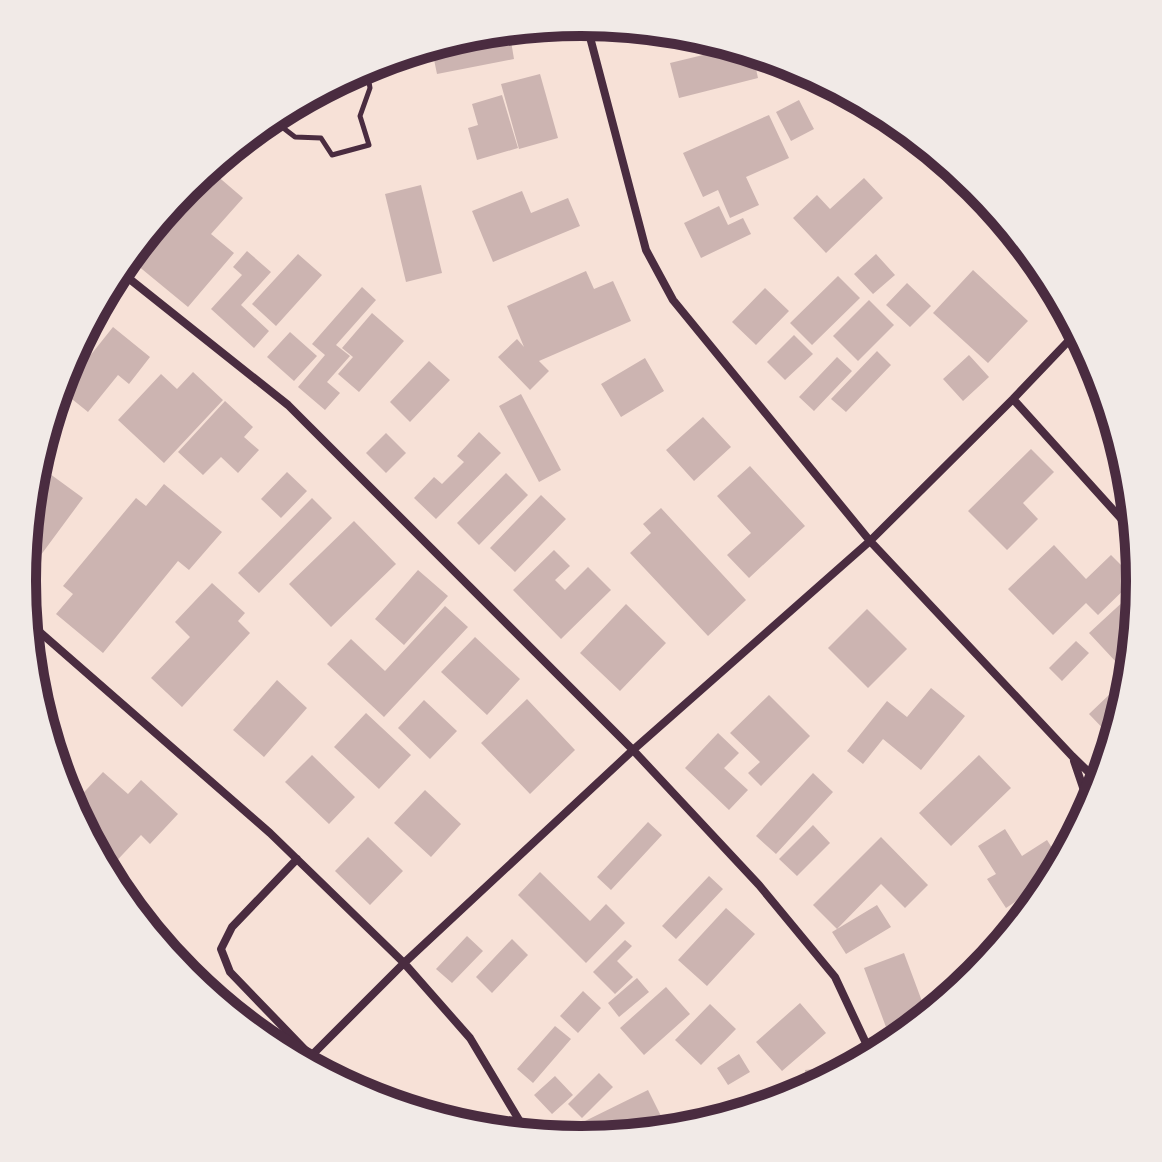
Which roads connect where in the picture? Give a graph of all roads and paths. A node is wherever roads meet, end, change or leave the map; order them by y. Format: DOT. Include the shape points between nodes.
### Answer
graph roads {
  1 [pos="590,36"];
  2 [pos="368,79"];
  3 [pos="281,126"];
  4 [pos="128,278"];
  5 [pos="1070,340"];
  6 [pos="1013,399"];
  7 [pos="1122,520"];
  8 [pos="870,541"];
  9 [pos="39,631"];
  10 [pos="633,750"];
  11 [pos="1072,756"];
  12 [pos="1091,774"];
  13 [pos="1084,792"];
  14 [pos="297,859"];
  15 [pos="404,963"];
  16 [pos="867,1045"];
  17 [pos="308,1053"];
  18 [pos="312,1055"];
  19 [pos="520,1122"];
  1 -- 8 [label="street" via="646,250 673,300"];
  2 -- 3 [label="path" via="360,116 369,145 332,155 321,138 295,137"];
  4 -- 10 [label="street" via="288,405"];
  5 -- 6 [label="street"];
  6 -- 7 [label="street"];
  6 -- 8 [label="street"];
  8 -- 10 [label="street"];
  8 -- 11 [label="street"];
  9 -- 14 [label="street"];
  10 -- 15 [label="street"];
  10 -- 16 [label="street" via="759,885 835,977"];
  11 -- 12 [label="street"];
  11 -- 13 [label="street"];
  14 -- 15 [label="street"];
  14 -- 17 [label="street" via="232,927 221,949 230,972"];
  15 -- 18 [label="street"];
  15 -- 19 [label="street" via="470,1038"];
}
